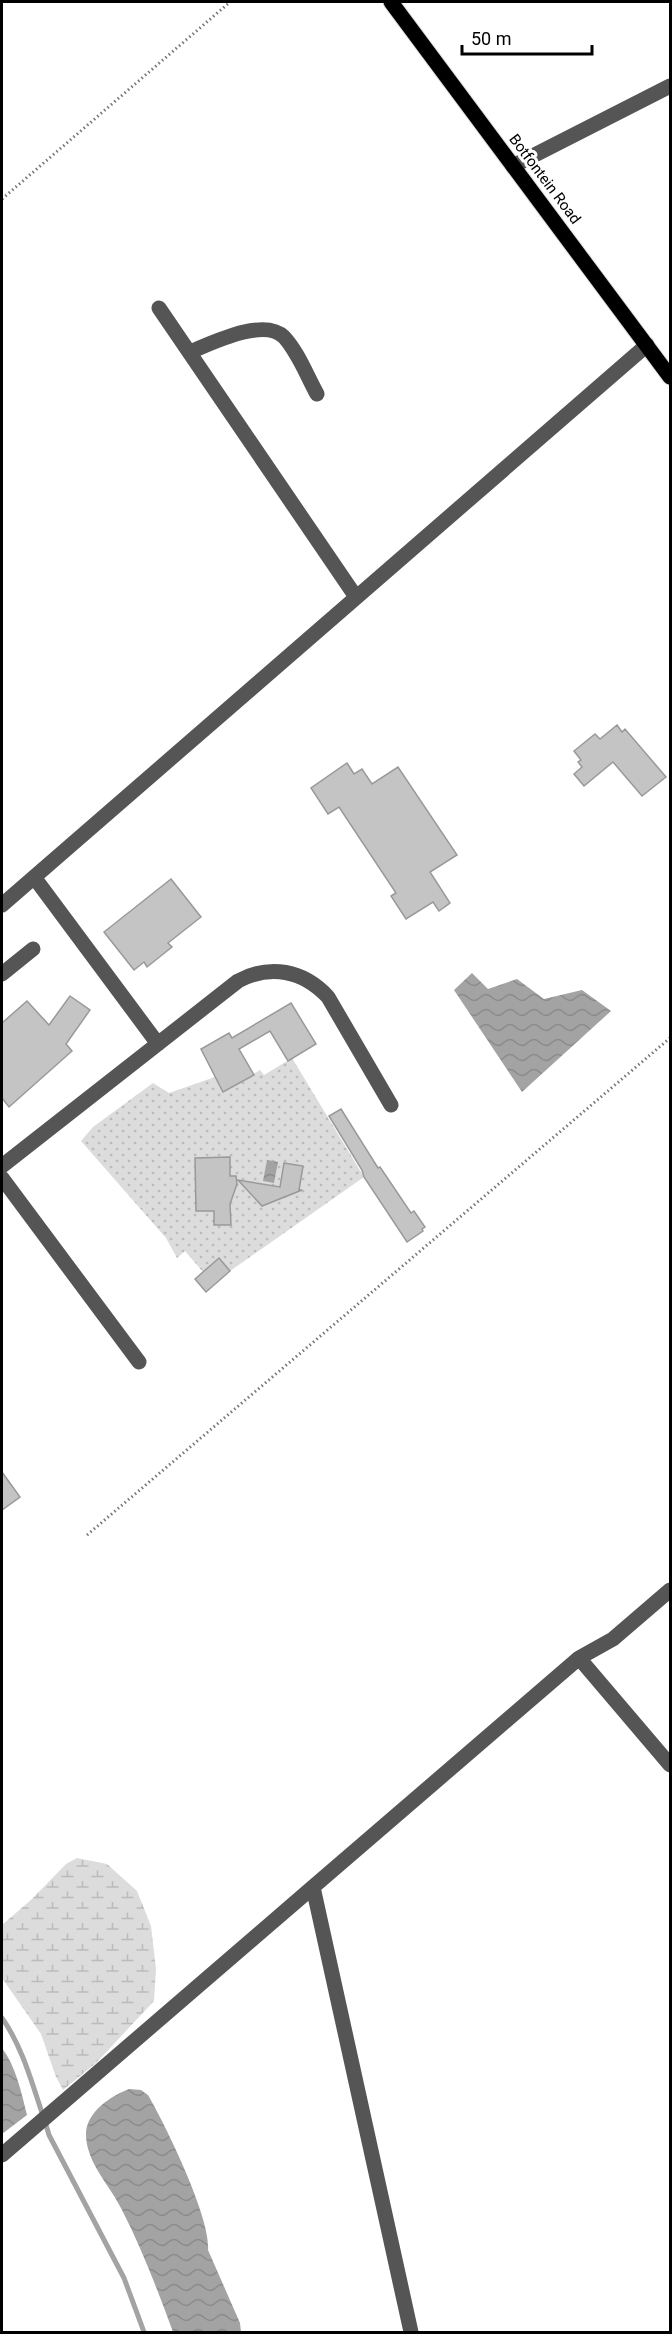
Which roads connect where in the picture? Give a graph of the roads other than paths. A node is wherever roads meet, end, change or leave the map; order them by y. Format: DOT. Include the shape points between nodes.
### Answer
graph roads {
  1 [pos="391,2"];
  2 [pos="670,86"];
  3 [pos="513,166"];
  4 [pos="159,308"];
  5 [pos="647,345"];
  6 [pos="190,352"];
  7 [pos="670,377"];
  8 [pos="317,394"];
  9 [pos="356,597"];
  10 [pos="34,877"];
  11 [pos="2,905"];
  12 [pos="33,949"];
  13 [pos="2,974"];
  14 [pos="158,1044"];
  15 [pos="391,1105"];
  16 [pos="2,1166"];
  17 [pos="2,1178"];
  18 [pos="139,1362"];
  19 [pos="670,1590"];
  20 [pos="579,1658"];
  21 [pos="670,1765"];
  22 [pos="313,1887"];
  23 [pos="2,2155"];
  24 [pos="411,2332"];
  1 -- 3 [label="main road, Botfontein Road"];
  2 -- 3 [label="street"];
  3 -- 5 [label="main road, Botfontein Road"];
  4 -- 6 [label="street"];
  5 -- 7 [label="main road, Botfontein Road"];
  5 -- 9 [label="street"];
  6 -- 8 [label="street" via="256,329 270,330 282,335 290,345"];
  6 -- 9 [label="street"];
  9 -- 10 [label="street"];
  10 -- 11 [label="street"];
  10 -- 14 [label="street"];
  12 -- 13 [label="street"];
  14 -- 15 [label="street" via="248,976 268,971 289,972 310,981 328,996"];
  14 -- 16 [label="street"];
  17 -- 18 [label="street"];
  19 -- 20 [label="street" via="613,1639"];
  20 -- 21 [label="street"];
  20 -- 22 [label="street"];
  22 -- 23 [label="street"];
  22 -- 24 [label="street"];
}
